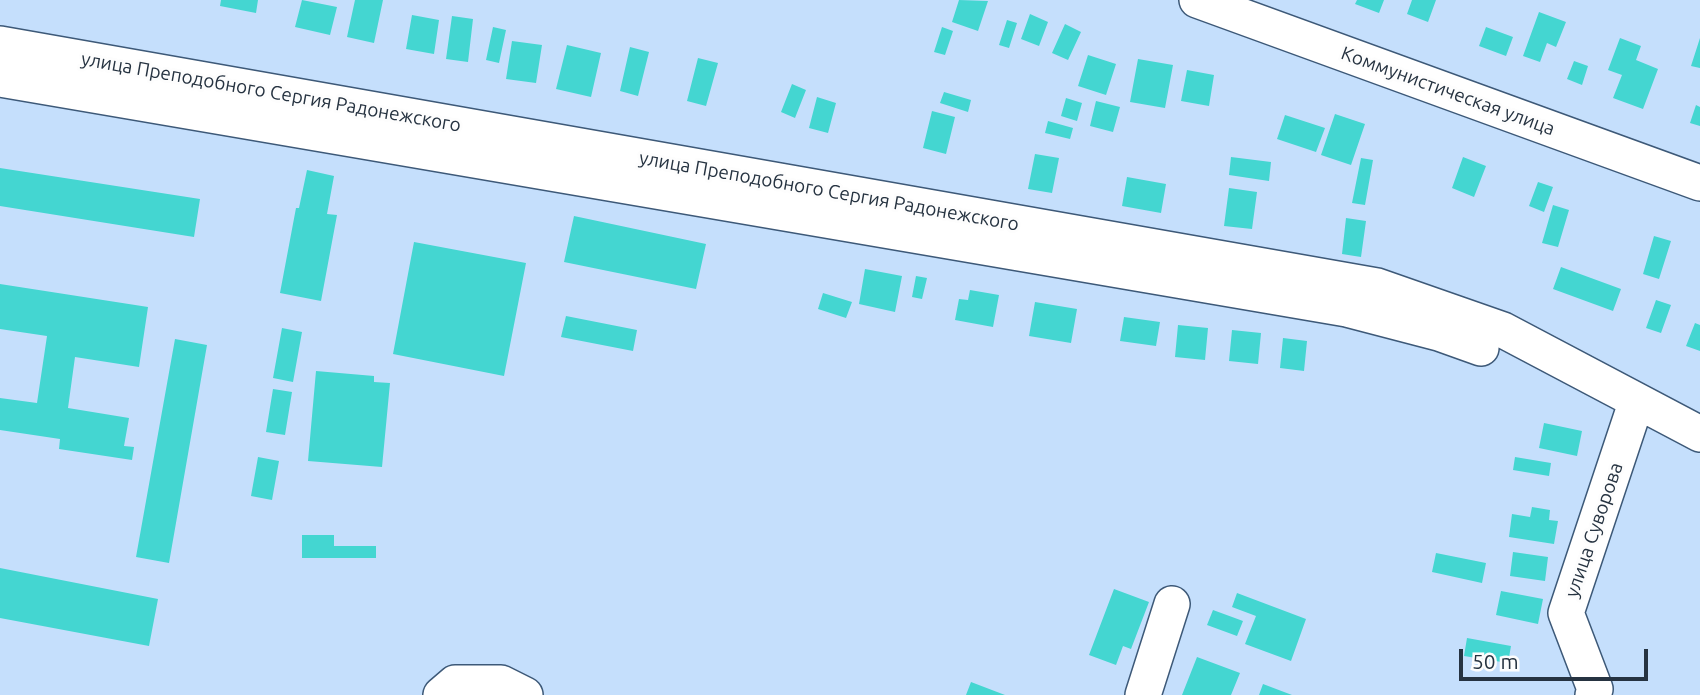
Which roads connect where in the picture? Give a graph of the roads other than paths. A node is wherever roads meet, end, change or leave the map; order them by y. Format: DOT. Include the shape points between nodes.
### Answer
graph roads {
  1 [pos="1197,0"];
  2 [pos="0,44"];
  3 [pos="0,79"];
  4 [pos="1700,183"];
  5 [pos="1636,403"];
  6 [pos="1700,434"];
  7 [pos="1172,604"];
  8 [pos="448,689"];
  9 [pos="525,695"];
  10 [pos="1143,695"];
  11 [pos="1593,695"];
  1 -- 4 [label="street, Коммунистическая улица"];
  2 -- 5 [label="street, улица Преподобного Сергия Радонежского" via="1377,286 1503,330"];
  3 -- 5 [label="street, улица Преподобного Сергия Радонежского" via="1347,309 1439,333"];
  5 -- 6 [label="street, улица Преподобного Сергия Радонежского"];
  5 -- 11 [label="street, улица Суворова" via="1566,613 1595,689"];
  7 -- 10 [label="street"];
  8 -- 9 [label="street" via="501,683"];
}
